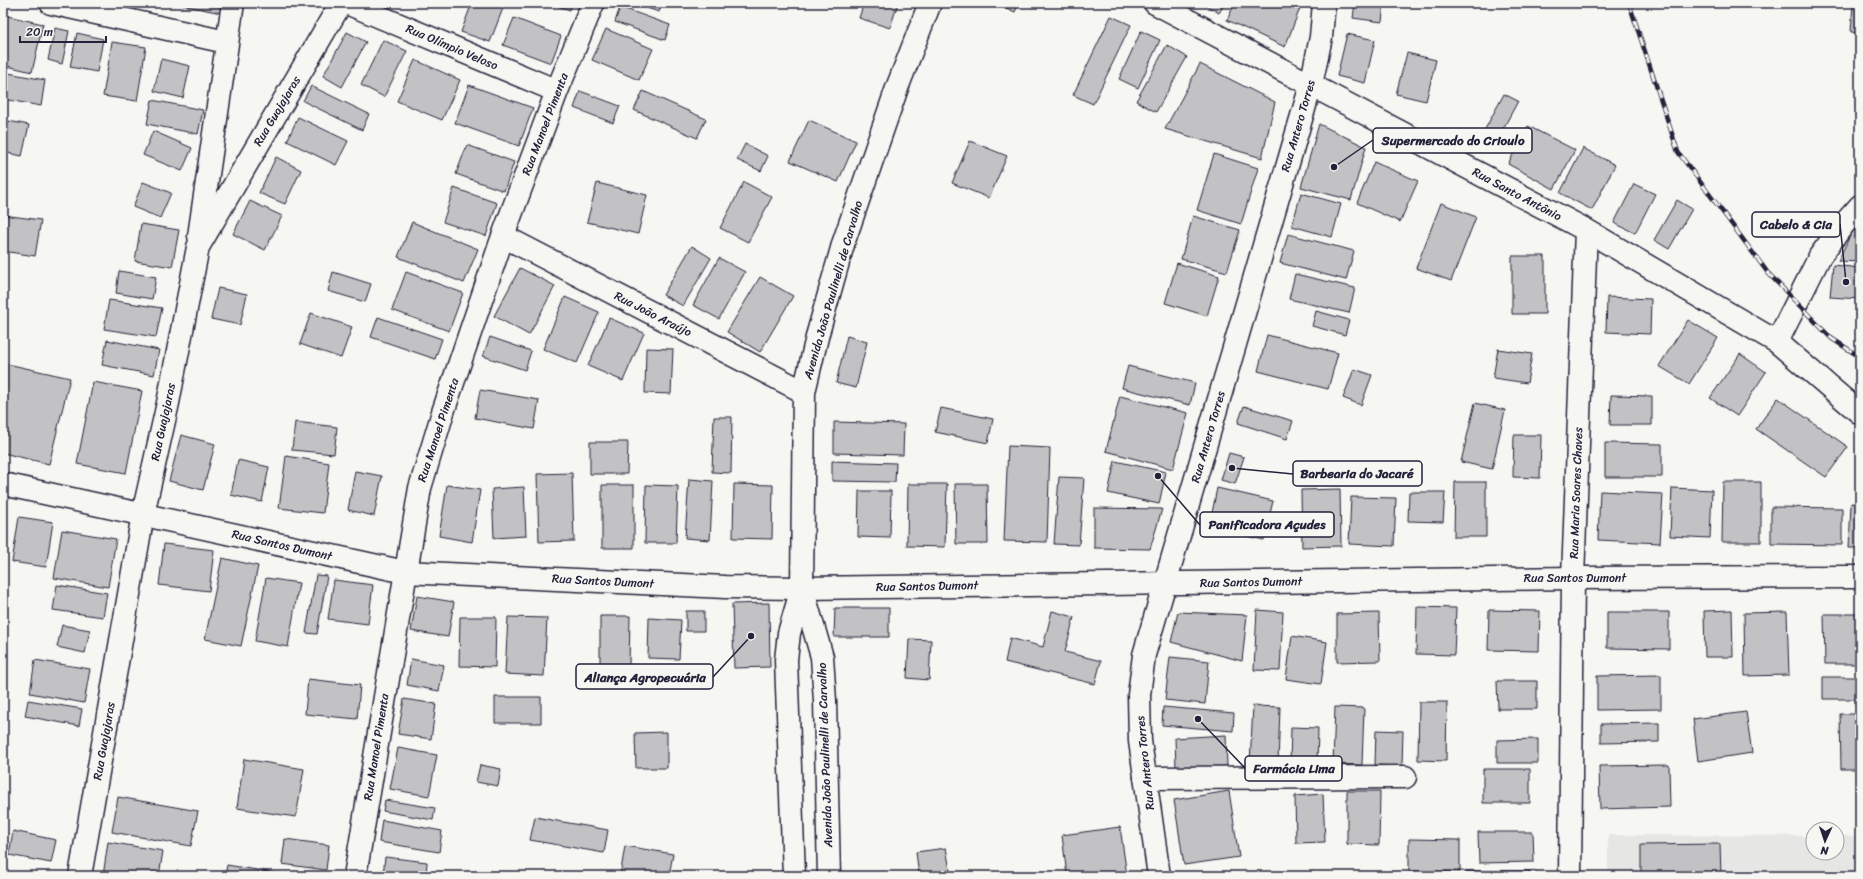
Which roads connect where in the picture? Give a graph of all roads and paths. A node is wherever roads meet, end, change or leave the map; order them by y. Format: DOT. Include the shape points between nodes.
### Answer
graph roads {
  1 [pos="50,3"];
  2 [pos="233,3"];
  3 [pos="341,3"];
  4 [pos="347,3"];
  5 [pos="593,3"];
  6 [pos="930,3"];
  7 [pos="1155,3"];
  8 [pos="1324,3"];
  9 [pos="226,42"];
  10 [pos="1311,85"];
  11 [pos="557,91"];
  12 [pos="1860,206"];
  13 [pos="1586,230"];
  14 [pos="503,236"];
  15 [pos="198,247"];
  16 [pos="1777,342"];
  17 [pos="804,392"];
  18 [pos="1860,413"];
  19 [pos="3,484"];
  20 [pos="143,514"];
  21 [pos="405,572"];
  22 [pos="1860,577"];
  23 [pos="1573,578"];
  24 [pos="1165,583"];
  25 [pos="801,588"];
  26 [pos="1405,777"];
  27 [pos="1145,778"];
  28 [pos="80,876"];
  29 [pos="355,876"];
  30 [pos="794,876"];
  31 [pos="829,876"];
  32 [pos="1159,876"];
  33 [pos="1570,876"];
  1 -- 9 [label="street"];
  2 -- 9 [label="street"];
  3 -- 15 [label="street, Rua Guajajaras"];
  4 -- 11 [label="street, Rua Olímpio Veloso"];
  5 -- 11 [label="street, Rua Manoel Pimenta"];
  6 -- 17 [label="street, Avenida João Paulinelli de Carvalho" via="897,88 844,241"];
  7 -- 10 [label="street, Rua Santo Antônio"];
  8 -- 10 [label="street, Rua Antero Torres" via="1321,37"];
  9 -- 15 [label="street"];
  10 -- 13 [label="street, Rua Santo Antônio"];
  10 -- 24 [label="street, Rua Antero Torres"];
  11 -- 14 [label="street, Rua Manoel Pimenta"];
  12 -- 16 [label="street" via="1820,256"];
  13 -- 16 [label="street, Rua Santo Antônio"];
  13 -- 23 [label="street, Rua Maria Soares Chaves"];
  14 -- 17 [label="street, Rua João Araújo"];
  14 -- 21 [label="street, Rua Manoel Pimenta" via="420,488"];
  15 -- 20 [label="street, Rua Guajajaras" via="168,403"];
  16 -- 18 [label="street, Rua Santo Antônio"];
  17 -- 25 [label="street, Avenida João Paulinelli de Carvalho"];
  19 -- 20 [label="street, Rua Santos Dumont"];
  20 -- 21 [label="street, Rua Santos Dumont"];
  20 -- 28 [label="street, Rua Guajajaras"];
  21 -- 25 [label="street, Rua Santos Dumont"];
  21 -- 29 [label="street, Rua Manoel Pimenta"];
  22 -- 23 [label="street, Rua Santos Dumont"];
  23 -- 24 [label="street, Rua Santos Dumont"];
  23 -- 33 [label="street, Rua Maria Soares Chaves"];
  24 -- 25 [label="street, Rua Santos Dumont"];
  24 -- 27 [label="street, Rua Antero Torres" via="1144,655 1139,695 1140,741"];
  25 -- 30 [label="street, Avenida João Paulinelli de Carvalho" via="789,633 786,660"];
  25 -- 31 [label="street, Avenida João Paulinelli de Carvalho" via="822,657"];
  26 -- 27 [label="street"];
  27 -- 32 [label="street, Rua Antero Torres"];
}
